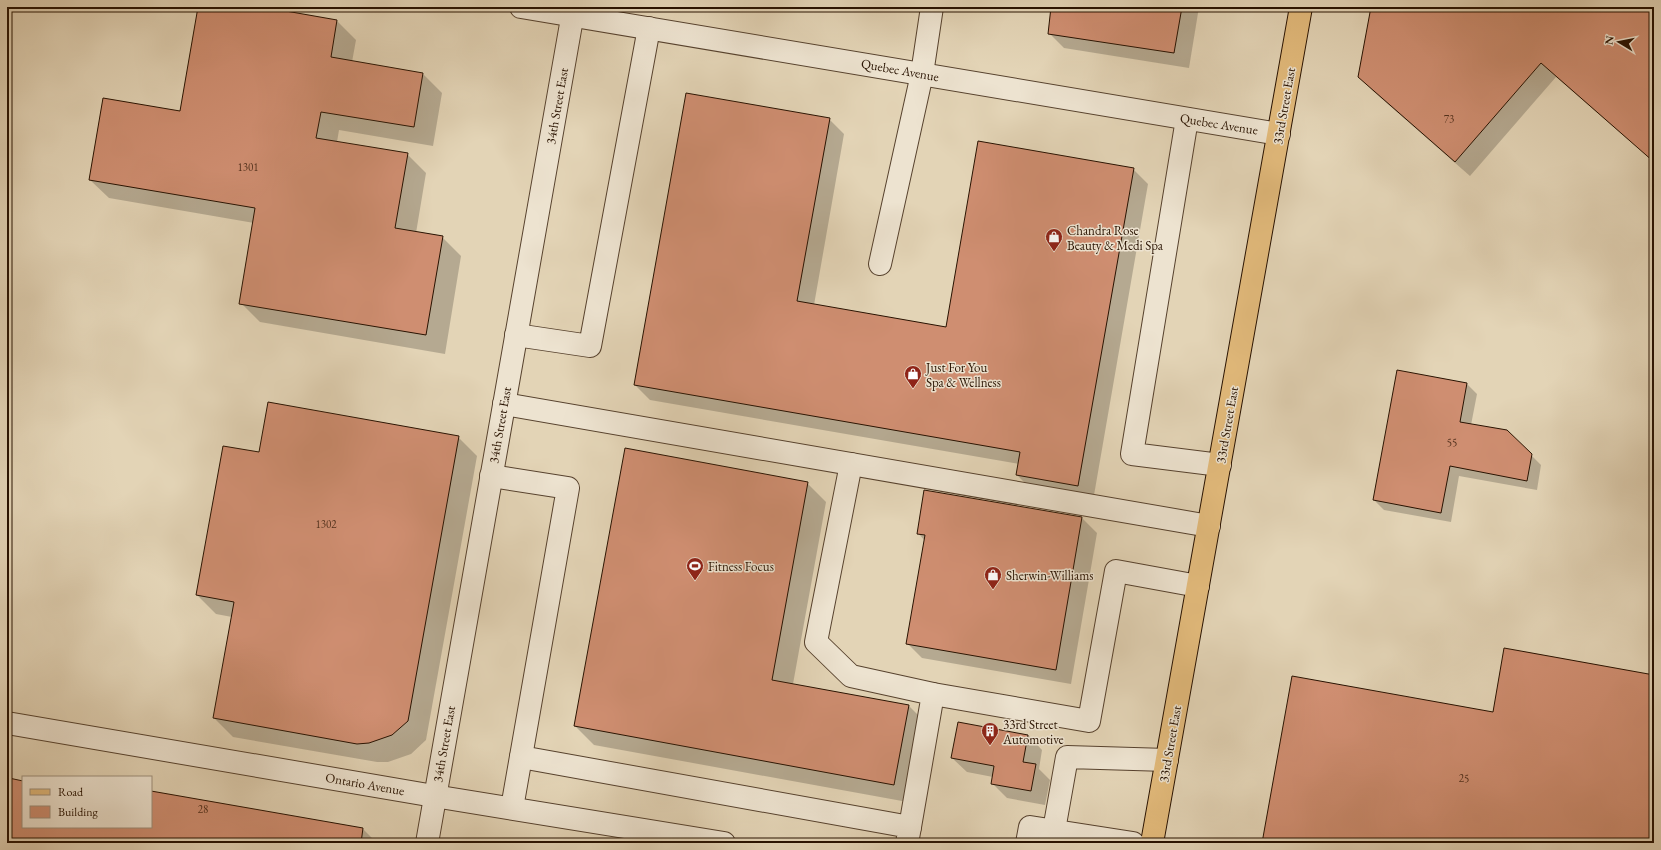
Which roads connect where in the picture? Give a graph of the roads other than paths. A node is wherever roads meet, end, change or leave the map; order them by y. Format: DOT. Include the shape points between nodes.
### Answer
graph roads {
  1 [pos="521,7"];
  2 [pos="932,7"];
  3 [pos="1301,7"];
  4 [pos="574,11"];
  5 [pos="650,28"];
  6 [pos="922,74"];
  7 [pos="1187,119"];
  8 [pos="1279,134"];
  9 [pos="880,264"];
  10 [pos="516,335"];
  11 [pos="504,404"];
  12 [pos="851,464"];
  13 [pos="1220,465"];
  14 [pos="491,476"];
  15 [pos="1209,526"];
  16 [pos="1198,586"];
  17 [pos="933,694"];
  18 [pos="7,723"];
  19 [pos="521,757"];
  20 [pos="1167,760"];
  21 [pos="434,796"];
  22 [pos="512,808"];
  23 [pos="1054,830"];
  24 [pos="909,835"];
  25 [pos="427,843"];
  26 [pos="724,843"];
  27 [pos="1027,843"];
  28 [pos="1133,843"];
  29 [pos="1152,843"];
  1 -- 4 [label="street, Quebec Avenue"];
  2 -- 6 [label="street"];
  3 -- 8 [label="main road, 33rd Street East"];
  4 -- 5 [label="street, Quebec Avenue"];
  4 -- 10 [label="street, 34th Street East"];
  5 -- 6 [label="street, Quebec Avenue"];
  5 -- 10 [label="street" via="590,346"];
  6 -- 7 [label="street, Quebec Avenue"];
  6 -- 9 [label="street"];
  7 -- 8 [label="street, Quebec Avenue"];
  7 -- 13 [label="street" via="1132,454"];
  8 -- 13 [label="main road, 33rd Street East"];
  10 -- 11 [label="street, 34th Street East"];
  11 -- 12 [label="street"];
  11 -- 14 [label="street, 34th Street East"];
  12 -- 15 [label="street"];
  12 -- 17 [label="street" via="816,642 851,676"];
  13 -- 15 [label="main road, 33rd Street East"];
  14 -- 19 [label="street" via="568,488"];
  14 -- 21 [label="street, 34th Street East"];
  15 -- 16 [label="main road, 33rd Street East"];
  16 -- 17 [label="street" via="1116,571 1089,721"];
  16 -- 20 [label="main road, 33rd Street East"];
  17 -- 24 [label="street"];
  18 -- 21 [label="street, Ontario Avenue"];
  19 -- 22 [label="street"];
  19 -- 24 [label="street"];
  20 -- 23 [label="street" via="1067,757"];
  20 -- 29 [label="main road, 33rd Street East"];
  21 -- 22 [label="street, Ontario Avenue"];
  21 -- 25 [label="street, 34th Street East"];
  22 -- 26 [label="street, Ontario Avenue"];
  23 -- 27 [label="street" via="1030,827"];
  23 -- 28 [label="street"];
}
